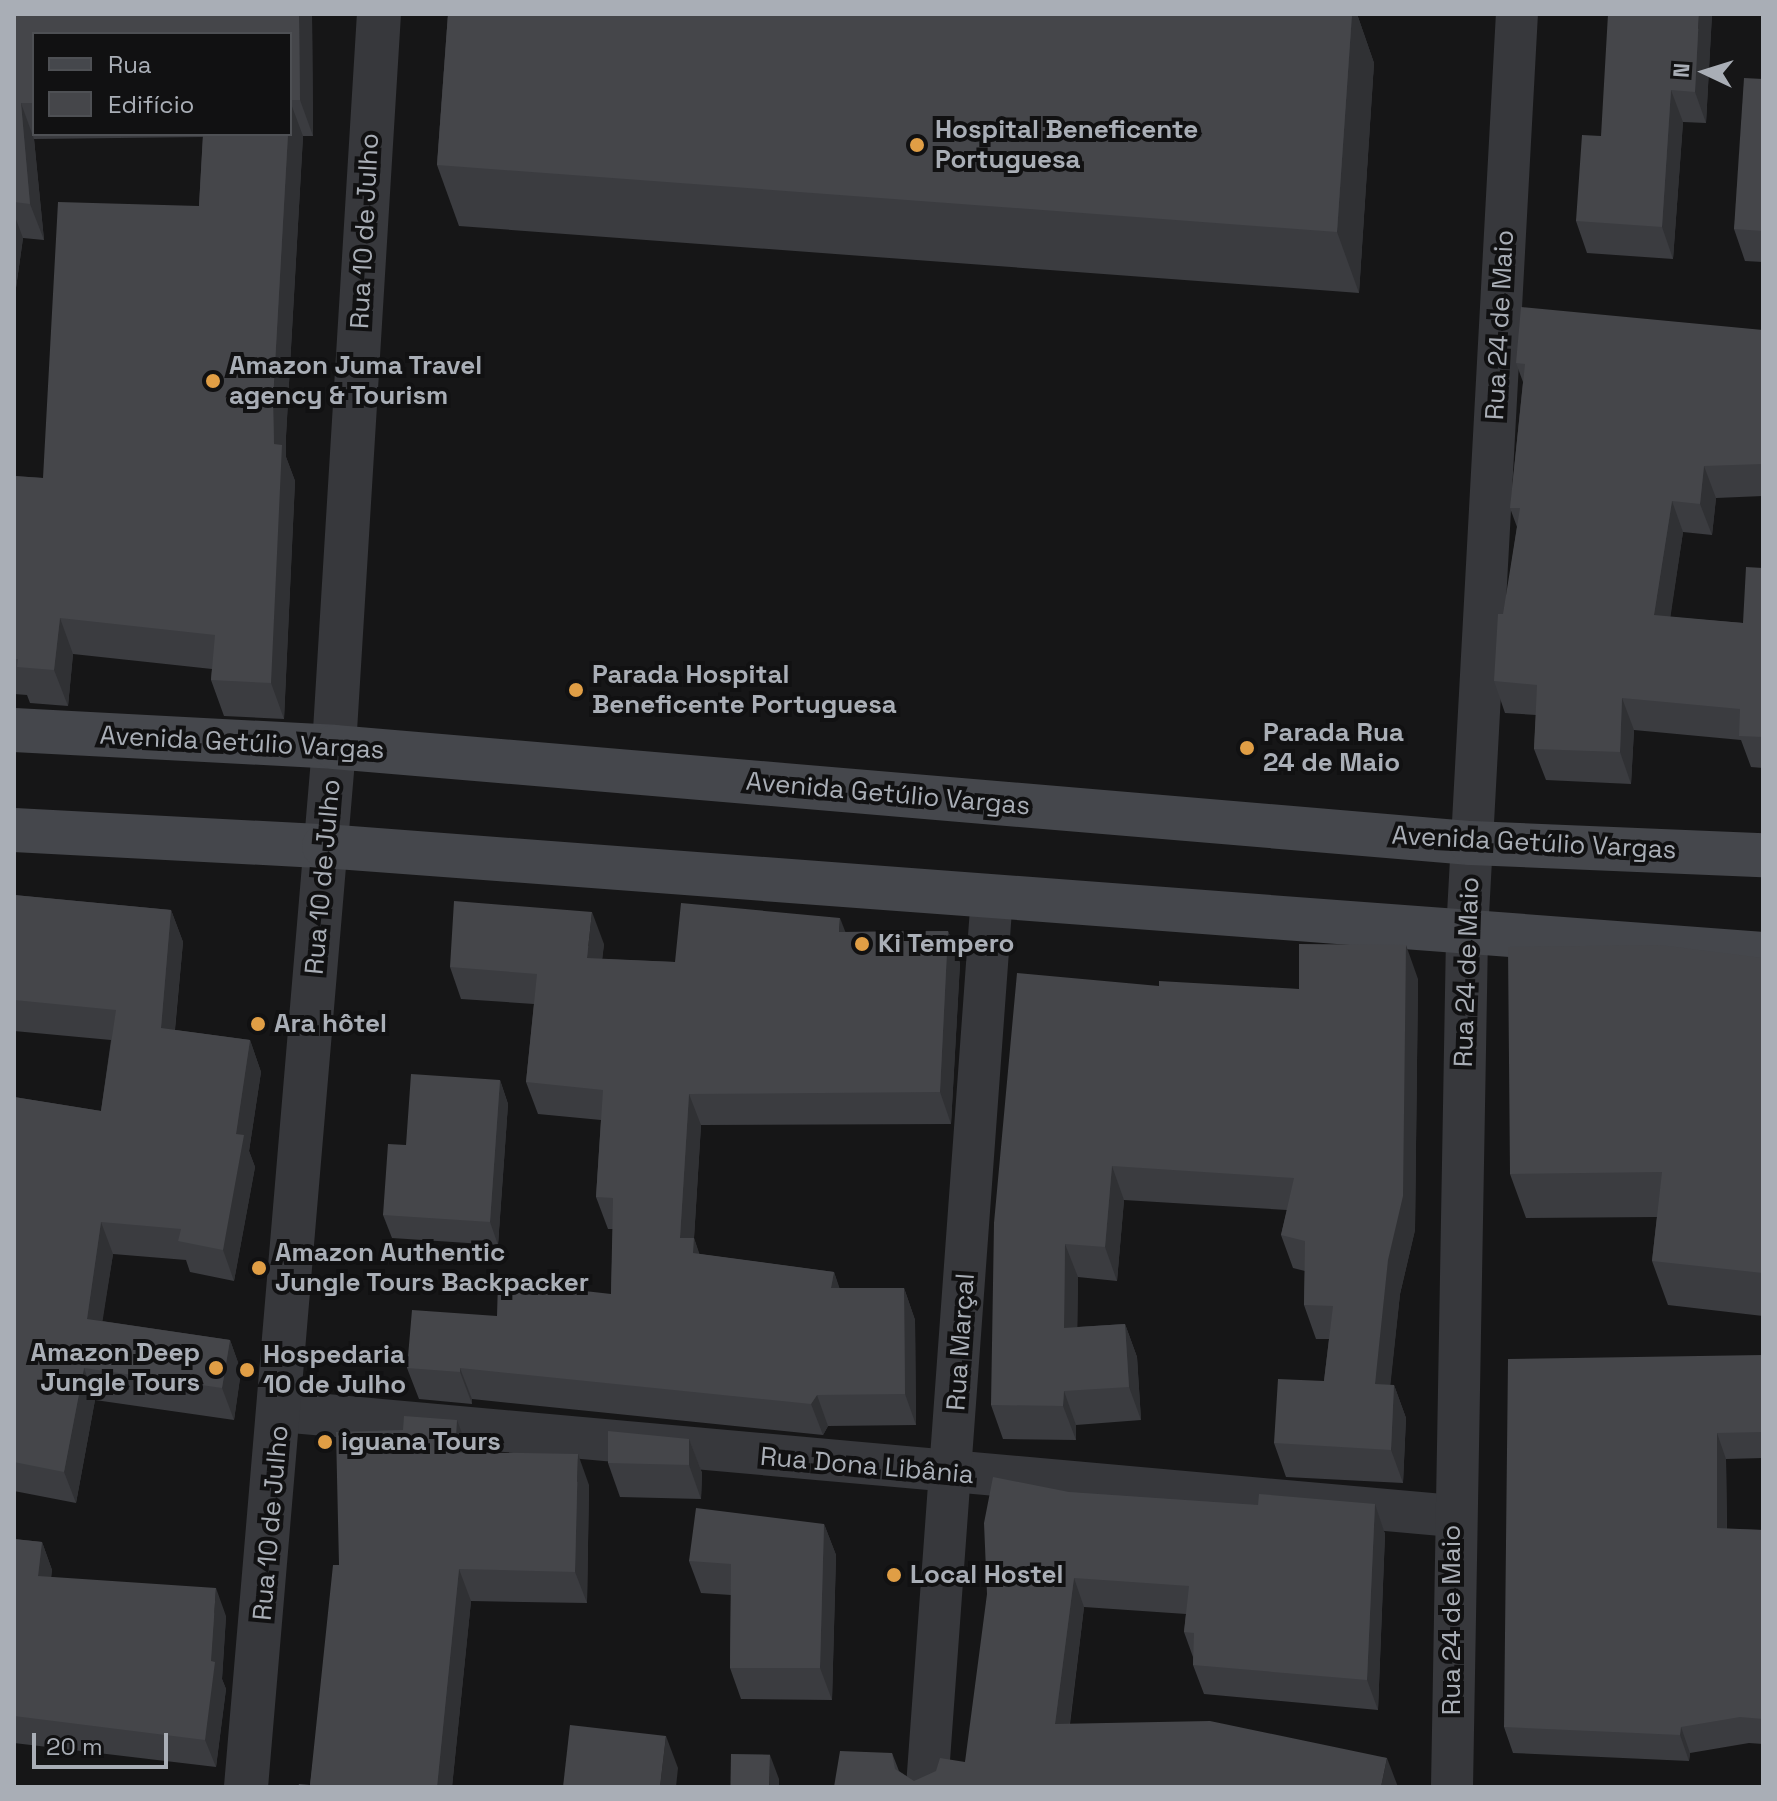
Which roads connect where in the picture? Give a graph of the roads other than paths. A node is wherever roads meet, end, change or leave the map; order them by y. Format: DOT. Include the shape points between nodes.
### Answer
graph roads {
  1 [pos="379,14"];
  2 [pos="1517,14"];
  3 [pos="14,730"];
  4 [pos="334,747"];
  5 [pos="14,830"];
  6 [pos="1471,843"];
  7 [pos="324,846"];
  8 [pos="1763,855"];
  9 [pos="992,896"];
  10 [pos="1467,933"];
  11 [pos="1763,954"];
  12 [pos="281,1411"];
  13 [pos="952,1474"];
  14 [pos="1453,1516"];
  15 [pos="246,1787"];
  16 [pos="927,1787"];
  17 [pos="1452,1787"];
  1 -- 4 [label="street, Rua 10 de Julho"];
  2 -- 6 [label="street, Rua 24 de Maio"];
  3 -- 4 [label="main road, Avenida Getúlio Vargas"];
  4 -- 6 [label="main road, Avenida Getúlio Vargas"];
  4 -- 7 [label="street, Rua 10 de Julho"];
  5 -- 7 [label="main road"];
  6 -- 8 [label="main road, Avenida Getúlio Vargas"];
  6 -- 10 [label="street, Rua 24 de Maio"];
  7 -- 9 [label="main road"];
  7 -- 12 [label="street, Rua 10 de Julho"];
  9 -- 10 [label="main road"];
  9 -- 13 [label="street, Rua Marçal"];
  10 -- 11 [label="main road"];
  10 -- 14 [label="street, Rua 24 de Maio"];
  12 -- 13 [label="street, Rua Dona Libânia"];
  12 -- 15 [label="street, Rua 10 de Julho"];
  13 -- 14 [label="street, Rua Dona Libânia"];
  13 -- 16 [label="street, Rua Marçal"];
  14 -- 17 [label="street, Rua 24 de Maio"];
}
